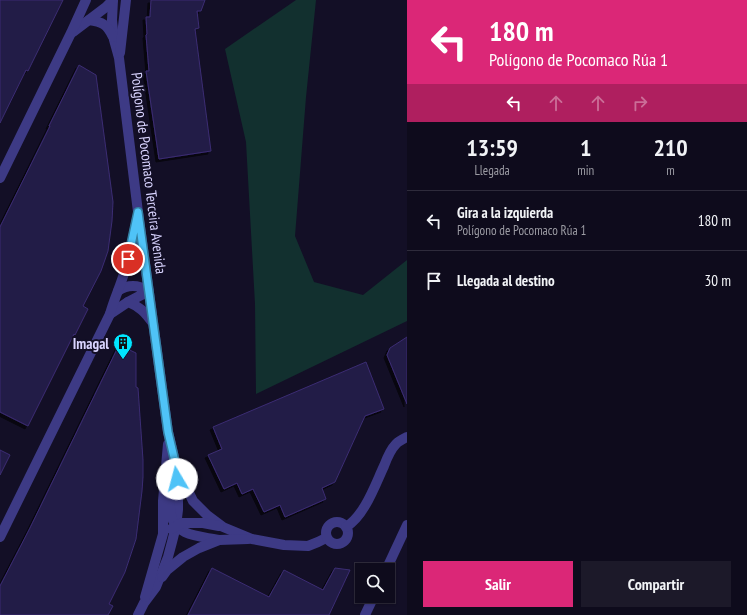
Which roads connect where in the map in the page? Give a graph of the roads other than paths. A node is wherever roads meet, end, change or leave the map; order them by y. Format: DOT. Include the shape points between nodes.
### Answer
graph roads {
  1 [pos="86,0"];
  2 [pos="112,0"];
  3 [pos="126,0"];
  4 [pos="124,16"];
  5 [pos="89,20"];
  6 [pos="71,33"];
  7 [pos="114,40"];
  8 [pos="119,58"];
  9 [pos="0,178"];
  10 [pos="138,212"];
  11 [pos="118,290"];
  12 [pos="149,291"];
  13 [pos="128,302"];
  14 [pos="110,314"];
  15 [pos="154,324"];
  16 [pos="168,432"];
  17 [pos="407,437"];
  18 [pos="176,466"];
  19 [pos="166,471"];
  20 [pos="407,525"];
  21 [pos="176,526"];
  22 [pos="223,527"];
  23 [pos="346,527"];
  24 [pos="163,534"];
  25 [pos="0,537"];
  26 [pos="326,538"];
  27 [pos="252,539"];
  28 [pos="219,540"];
  29 [pos="389,563"];
  30 [pos="156,587"];
  31 [pos="144,603"];
  32 [pos="371,603"];
  33 [pos="138,615"];
  34 [pos="365,615"];
  1 -- 6 [label="street"];
  2 -- 4 [label="street"];
  2 -- 5 [label="street"];
  2 -- 7 [label="street, Polígono de Pocomaco Terceira Avenida"];
  3 -- 4 [label="street, Polígono de Pocomaco Terceira Avenida"];
  4 -- 8 [label="street, Polígono de Pocomaco Terceira Avenida"];
  5 -- 6 [label="street"];
  5 -- 7 [label="street, Polígono de Pocomaco Terceira Avenida" via="101,22 109,29"];
  6 -- 9 [label="street"];
  7 -- 8 [label="street, Polígono de Pocomaco Terceira Avenida"];
  8 -- 10 [label="street, Polígono de Pocomaco Terceira Avenida"];
  10 -- 11 [label="street" via="132,248"];
  10 -- 12 [label="street, Polígono de Pocomaco Terceira Avenida"];
  11 -- 12 [label="street" via="133,285"];
  11 -- 14 [label="street"];
  12 -- 13 [label="street, Polígono de Pocomaco Terceira Avenida"];
  12 -- 15 [label="street, Polígono de Pocomaco Terceira Avenida"];
  13 -- 14 [label="street, Polígono de Pocomaco Terceira Avenida"];
  13 -- 15 [label="street" via="137,305"];
  14 -- 25 [label="street"];
  15 -- 16 [label="street, Polígono de Pocomaco Terceira Avenida"];
  16 -- 18 [label="street, Polígono de Pocomaco Terceira Avenida"];
  16 -- 19 [label="street"];
  17 -- 23 [label="street" via="397,443 390,452 367,501 357,517"];
  18 -- 21 [label="street"];
  18 -- 22 [label="street" via="193,501"];
  19 -- 21 [label="street" via="171,516"];
  19 -- 24 [label="street"];
  20 -- 29 [label="street"];
  21 -- 22 [label="street" via="182,523 203,523"];
  21 -- 24 [label="street"];
  21 -- 28 [label="street" via="192,535"];
  21 -- 30 [label="street" via="168,557"];
  22 -- 27 [label="street"];
  23 -- 26 [label="street" via="343,523 330,524 326,529"];
  23 -- 26 [label="street" via="348,534 341,544 334,545"];
  24 -- 31 [label="street"];
  26 -- 27 [label="street" via="308,546"];
  27 -- 28 [label="street"];
  28 -- 30 [label="street" via="183,557 167,570"];
  30 -- 31 [label="street"];
  31 -- 33 [label="street"];
  32 -- 34 [label="street"];
}
